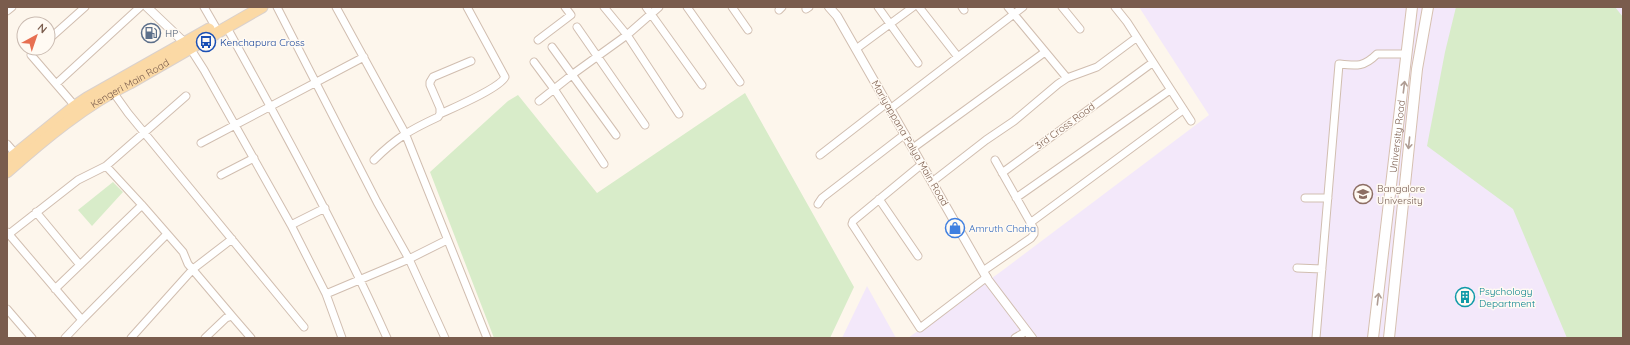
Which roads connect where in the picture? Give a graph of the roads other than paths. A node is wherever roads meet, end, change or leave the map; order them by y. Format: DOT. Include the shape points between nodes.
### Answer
graph roads {
  1 [pos="12,7"];
  2 [pos="84,7"];
  3 [pos="140,7"];
  4 [pos="148,7"];
  5 [pos="204,7"];
  6 [pos="247,7"];
  7 [pos="262,7"];
  8 [pos="276,7"];
  9 [pos="336,7"];
  10 [pos="467,7"];
  11 [pos="565,7"];
  12 [pos="604,7"];
  13 [pos="646,7"];
  14 [pos="659,7"];
  15 [pos="687,7"];
  16 [pos="829,7"];
  17 [pos="878,7"];
  18 [pos="913,7"];
  19 [pos="919,7"];
  20 [pos="1008,7"];
  21 [pos="1023,7"];
  22 [pos="1062,7"];
  23 [pos="1115,7"];
  24 [pos="1412,7"];
  25 [pos="1428,7"];
  26 [pos="734,8"];
  27 [pos="7,11"];
  28 [pos="651,14"];
  29 [pos="1014,14"];
  30 [pos="891,24"];
  31 [pos="215,26"];
  32 [pos="226,26"];
  33 [pos="577,27"];
  34 [pos="1080,29"];
  35 [pos="748,30"];
  36 [pos="56,33"];
  37 [pos="627,35"];
  38 [pos="1136,38"];
  39 [pos="538,40"];
  40 [pos="187,45"];
  41 [pos="552,47"];
  42 [pos="856,49"];
  43 [pos="1046,52"];
  44 [pos="1407,54"];
  45 [pos="32,56"];
  46 [pos="364,57"];
  47 [pos="597,57"];
  48 [pos="958,57"];
  49 [pos="471,61"];
  50 [pos="534,62"];
  51 [pos="918,63"];
  52 [pos="1152,63"];
  53 [pos="573,74"];
  54 [pos="1067,78"];
  55 [pos="740,82"];
  56 [pos="316,83"];
  57 [pos="56,84"];
  58 [pos="702,85"];
  59 [pos="554,89"];
  60 [pos="1170,90"];
  61 [pos="113,92"];
  62 [pos="186,96"];
  63 [pos="538,101"];
  64 [pos="74,106"];
  65 [pos="271,106"];
  66 [pos="889,106"];
  67 [pos="1183,110"];
  68 [pos="440,114"];
  69 [pos="679,114"];
  70 [pos="1190,121"];
  71 [pos="235,124"];
  72 [pos="645,125"];
  73 [pos="144,132"];
  74 [pos="405,133"];
  75 [pos="905,134"];
  76 [pos="616,135"];
  77 [pos="201,143"];
  78 [pos="7,144"];
  79 [pos="913,148"];
  80 [pos="820,155"];
  81 [pos="11,157"];
  82 [pos="254,158"];
  83 [pos="374,160"];
  84 [pos="995,160"];
  85 [pos="604,164"];
  86 [pos="922,164"];
  87 [pos="106,166"];
  88 [pos="7,172"];
  89 [pos="1002,173"];
  90 [pos="221,175"];
  91 [pos="932,182"];
  92 [pos="1016,198"];
  93 [pos="1305,198"];
  94 [pos="1328,198"];
  95 [pos="879,199"];
  96 [pos="818,204"];
  97 [pos="142,205"];
  98 [pos="325,208"];
  99 [pos="36,212"];
  100 [pos="1030,223"];
  101 [pos="291,225"];
  102 [pos="8,233"];
  103 [pos="167,234"];
  104 [pos="232,239"];
  105 [pos="447,240"];
  106 [pos="918,256"];
  107 [pos="409,259"];
  108 [pos="80,265"];
  109 [pos="1296,268"];
  110 [pos="193,269"];
  111 [pos="1322,269"];
  112 [pos="985,274"];
  113 [pos="360,279"];
  114 [pos="55,288"];
  115 [pos="326,294"];
  116 [pos="7,309"];
  117 [pos="232,316"];
  118 [pos="82,320"];
  119 [pos="304,327"];
  120 [pos="1030,335"];
  121 [pos="32,338"];
  122 [pos="65,338"];
  123 [pos="131,338"];
  124 [pos="204,338"];
  125 [pos="251,338"];
  126 [pos="342,338"];
  127 [pos="387,338"];
  128 [pos="445,338"];
  129 [pos="487,338"];
  130 [pos="1015,338"];
  131 [pos="1316,338"];
  132 [pos="1373,338"];
  133 [pos="1390,338"];
  1 -- 27 [label="street"];
  2 -- 36 [label="street"];
  3 -- 57 [label="street"];
  4 -- 40 [label="street"];
  5 -- 31 [label="street"];
  6 -- 31 [label="main road, Kengeri Main Road"];
  7 -- 32 [label="main road, Kengeri Main Road"];
  8 -- 56 [label="street"];
  9 -- 46 [label="street"];
  10 -- 68 [label="street" via="505,77 482,93"];
  11 -- 39 [label="street" via="571,15"];
  12 -- 37 [label="street"];
  13 -- 28 [label="street"];
  14 -- 28 [label="street"];
  15 -- 55 [label="street"];
  16 -- 42 [label="street, Mariyappana Palya Main Road"];
  17 -- 30 [label="street"];
  18 -- 30 [label="street"];
  19 -- 48 [label="street"];
  20 -- 29 [label="street"];
  21 -- 29 [label="street"];
  22 -- 34 [label="street"];
  23 -- 38 [label="street"];
  24 -- 44 [label="main road, University Road"];
  25 -- 133 [label="main road, University Road, one-way" via="1417,69"];
  26 -- 35 [label="street"];
  28 -- 37 [label="street"];
  28 -- 58 [label="street"];
  29 -- 43 [label="street"];
  29 -- 48 [label="street"];
  30 -- 42 [label="street"];
  30 -- 51 [label="street"];
  31 -- 40 [label="main road, Kengeri Main Road"];
  32 -- 40 [label="main road, Kengeri Main Road"];
  32 -- 65 [label="street"];
  33 -- 47 [label="street"];
  37 -- 47 [label="street"];
  37 -- 69 [label="street"];
  38 -- 52 [label="street"];
  38 -- 54 [label="street" via="1097,67"];
  40 -- 61 [label="main road, Kengeri Main Road"];
  40 -- 64 [label="main road, Kengeri Main Road"];
  40 -- 71 [label="street"];
  41 -- 53 [label="street"];
  42 -- 66 [label="street, Mariyappana Palya Main Road"];
  43 -- 54 [label="street"];
  43 -- 79 [label="street"];
  44 -- 94 [label="street" via="1377,54 1357,66 1339,64"];
  132 -- 44 [label="main road, University Road, one-way"];
  45 -- 57 [label="street"];
  46 -- 56 [label="street"];
  46 -- 74 [label="street"];
  47 -- 53 [label="street"];
  47 -- 72 [label="street"];
  48 -- 66 [label="street"];
  49 -- 68 [label="street" via="431,80 430,86 440,108"];
  50 -- 59 [label="street"];
  52 -- 60 [label="street"];
  52 -- 89 [label="street, 3rd Cross Road"];
  53 -- 59 [label="street"];
  53 -- 76 [label="street"];
  54 -- 91 [label="street" via="1014,122 986,140"];
  56 -- 65 [label="street"];
  56 -- 107 [label="street"];
  57 -- 64 [label="street"];
  59 -- 63 [label="street"];
  59 -- 85 [label="street"];
  60 -- 67 [label="street"];
  60 -- 92 [label="street"];
  61 -- 73 [label="street"];
  61 -- 88 [label="main road, Kengeri Main Road" via="52,134"];
  62 -- 73 [label="street"];
  64 -- 81 [label="main road, Kengeri Main Road"];
  65 -- 71 [label="street"];
  65 -- 98 [label="street"];
  66 -- 75 [label="street, Mariyappana Palya Main Road"];
  66 -- 80 [label="street"];
  67 -- 70 [label="street"];
  67 -- 100 [label="street"];
  68 -- 74 [label="street"];
  71 -- 77 [label="street"];
  71 -- 82 [label="street"];
  73 -- 87 [label="street"];
  73 -- 104 [label="street"];
  74 -- 83 [label="street"];
  74 -- 105 [label="street"];
  75 -- 79 [label="street, Mariyappana Palya Main Road"];
  75 -- 96 [label="street" via="822,198"];
  78 -- 81 [label="street"];
  79 -- 86 [label="street, Mariyappana Palya Main Road"];
  82 -- 90 [label="street"];
  82 -- 101 [label="street"];
  84 -- 89 [label="street"];
  86 -- 91 [label="street, Mariyappana Palya Main Road"];
  86 -- 95 [label="street"];
  87 -- 97 [label="street"];
  87 -- 99 [label="street" via="78,180"];
  89 -- 92 [label="street"];
  91 -- 112 [label="street, Mariyappana Palya Main Road"];
  92 -- 100 [label="street"];
  93 -- 94 [label="street"];
  94 -- 111 [label="street"];
  95 -- 106 [label="street"];
  95 -- 112 [label="street" via="852,224 920,328"];
  97 -- 103 [label="street"];
  97 -- 108 [label="street"];
  98 -- 101 [label="street"];
  98 -- 113 [label="street"];
  99 -- 102 [label="street"];
  99 -- 108 [label="street"];
  100 -- 112 [label="street" via="1034,229 1031,238"];
  101 -- 115 [label="street"];
  102 -- 114 [label="street"];
  103 -- 110 [label="street" via="183,252"];
  103 -- 118 [label="street"];
  104 -- 110 [label="street"];
  104 -- 119 [label="street"];
  105 -- 107 [label="street"];
  105 -- 129 [label="street"];
  107 -- 113 [label="street"];
  107 -- 128 [label="street"];
  108 -- 114 [label="street"];
  109 -- 111 [label="street"];
  110 -- 117 [label="street"];
  110 -- 123 [label="street"];
  111 -- 131 [label="street"];
  112 -- 120 [label="street, Mariyappana Palya Main Road"];
  113 -- 115 [label="street"];
  113 -- 127 [label="street"];
  114 -- 118 [label="street"];
  115 -- 126 [label="street"];
  116 -- 121 [label="street"];
  117 -- 124 [label="street" via="226,318"];
  117 -- 125 [label="street"];
  118 -- 122 [label="street"];
  120 -- 130 [label="street"];
}
